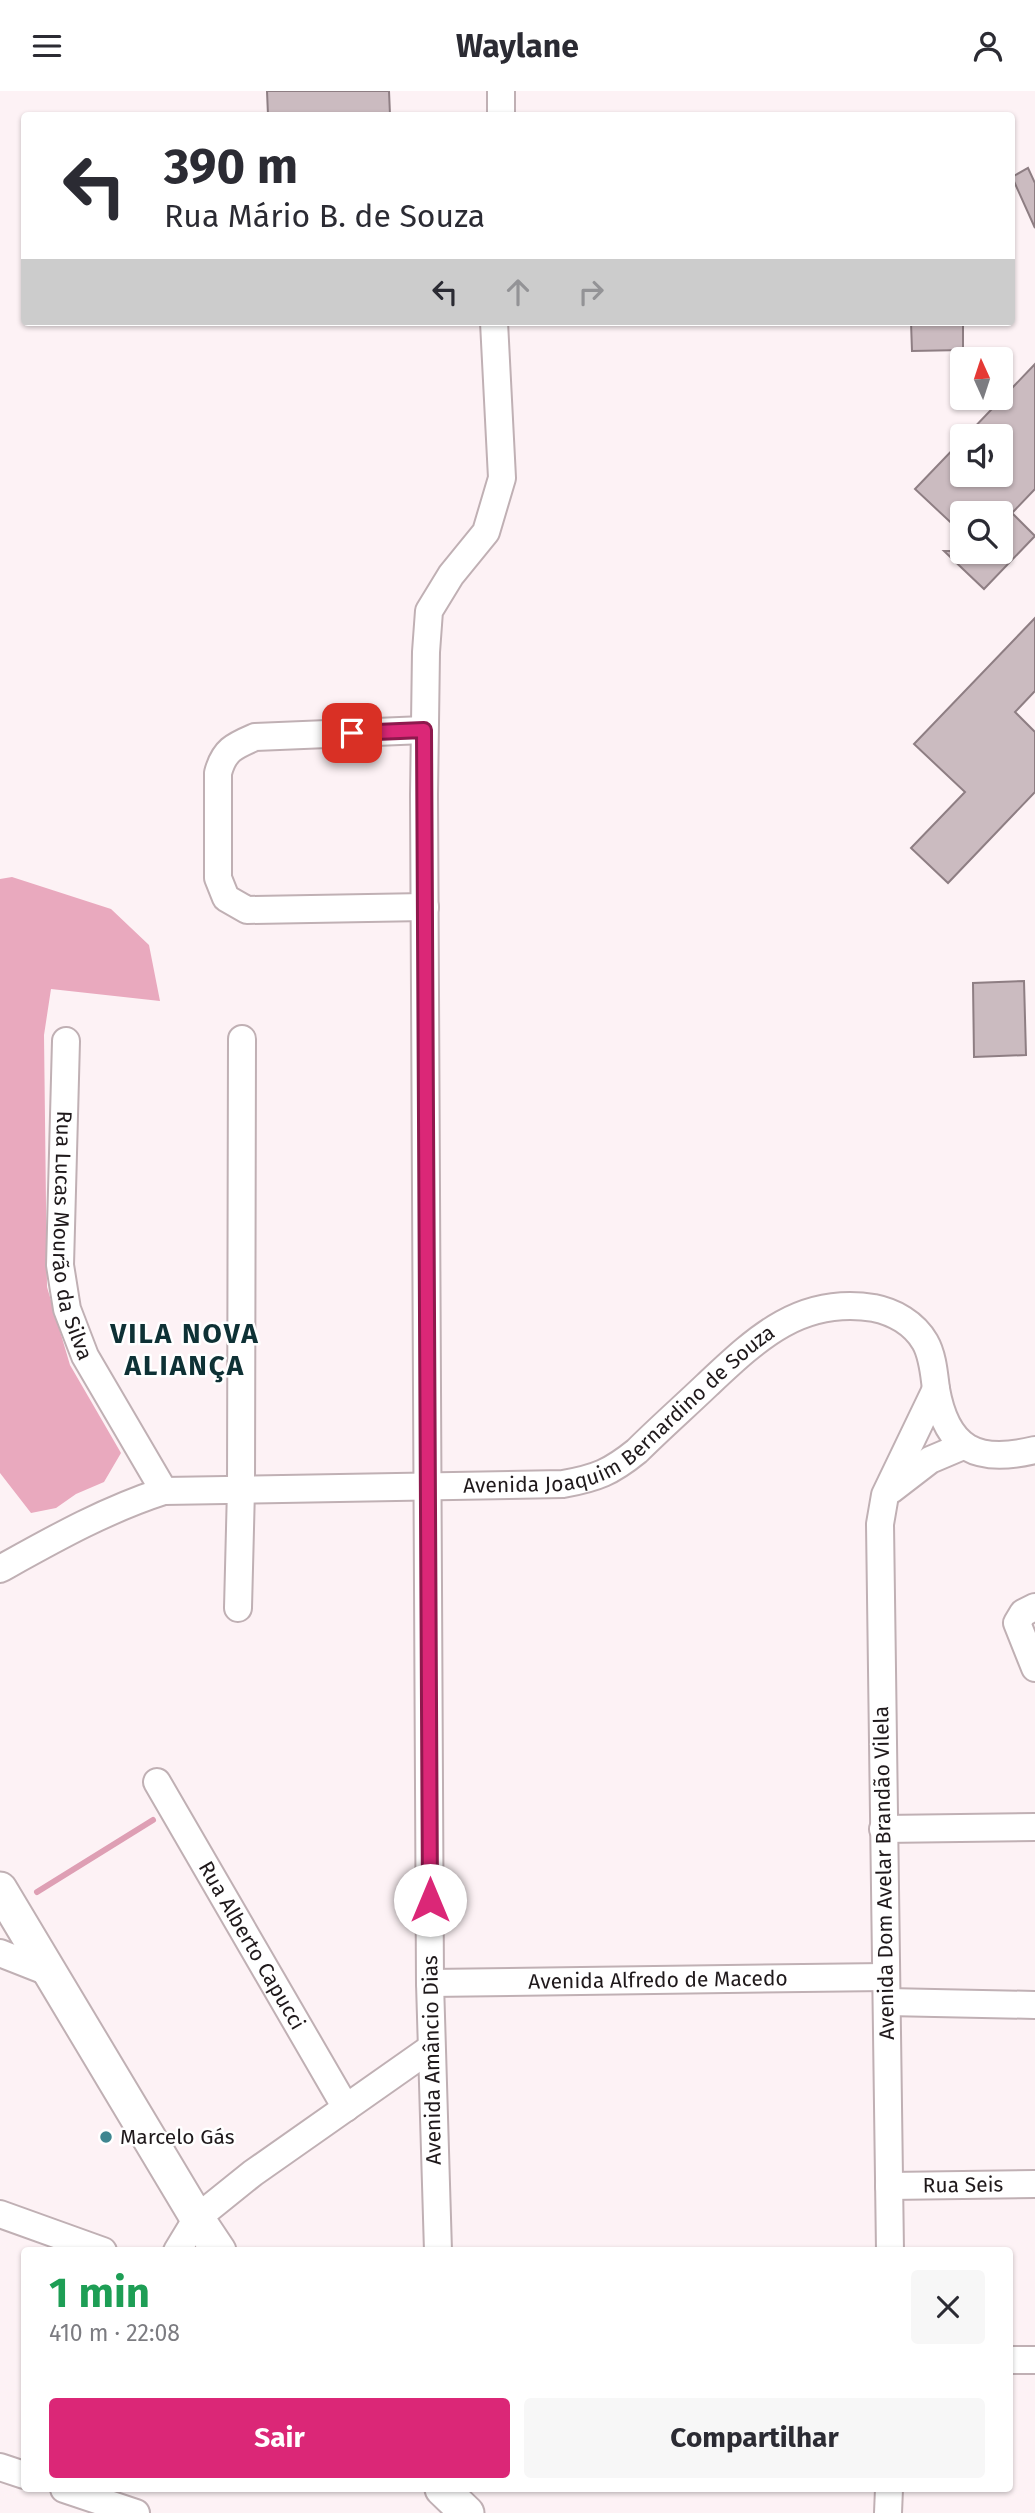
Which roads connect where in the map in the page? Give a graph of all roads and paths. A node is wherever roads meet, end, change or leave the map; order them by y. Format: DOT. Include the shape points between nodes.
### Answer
graph roads {
  1 [pos="484,91"];
  2 [pos="501,91"];
  3 [pos="484,112"];
  4 [pos="500,112"];
  5 [pos="494,326"];
  6 [pos="424,730"];
  7 [pos="425,907"];
  8 [pos="242,1039"];
  9 [pos="66,1041"];
  10 [pos="936,1389"];
  11 [pos="964,1446"];
  12 [pos="1035,1450"];
  13 [pos="428,1487"];
  14 [pos="241,1489"];
  15 [pos="164,1491"];
  16 [pos="885,1495"];
  17 [pos="0,1569"];
  18 [pos="1035,1607"];
  19 [pos="238,1608"];
  20 [pos="1035,1668"];
  21 [pos="157,1781"];
  22 [pos="1035,1826"];
  23 [pos="883,1829"];
  24 [pos="0,1889"];
  25 [pos="0,1954"];
  26 [pos="48,1972"];
  27 [pos="430,1983"];
  28 [pos="886,1989"];
  29 [pos="1035,2005"];
  30 [pos="431,2047"];
  31 [pos="346,2108"];
  32 [pos="1035,2184"];
  33 [pos="889,2186"];
  34 [pos="0,2214"];
  35 [pos="197,2218"];
  36 [pos="92,2247"];
  37 [pos="179,2247"];
  38 [pos="216,2247"];
  39 [pos="438,2247"];
  40 [pos="890,2247"];
  41 [pos="1013,2360"];
  42 [pos="1035,2360"];
  43 [pos="0,2467"];
  44 [pos="21,2474"];
  45 [pos="72,2492"];
  46 [pos="889,2492"];
  47 [pos="122,2511"];
  48 [pos="888,2513"];
  1 -- 3 [label="street"];
  2 -- 4 [label="street"];
  5 -- 6 [label="street, Avenida Amâncio Dias" via="502,478 486,531 429,611"];
  6 -- 7 [label="street, Avenida Amâncio Dias"];
  6 -- 7 [label="street" via="255,737 238,744 222,757 218,773 218,878 226,898 247,910"];
  7 -- 13 [label="street, Avenida Amâncio Dias"];
  8 -- 14 [label="street"];
  9 -- 15 [label="street, Rua Lucas Mourão da Silva" via="60,1265 67,1309 85,1356"];
  10 -- 11 [label="street, Avenida Joaquim Bernardino de Souza" via="949,1429"];
  10 -- 13 [label="street, Avenida Joaquim Bernardino de Souza" via="925,1343 902,1318 866,1307 820,1309 782,1322 759,1338 637,1451 593,1479"];
  10 -- 16 [label="street, Avenida Dom Avelar Brandão Vilela"];
  11 -- 12 [label="street" via="994,1455"];
  11 -- 16 [label="street" via="930,1460"];
  13 -- 14 [label="street, Avenida Joaquim Bernardino de Souza"];
  13 -- 27 [label="street, Avenida Amâncio Dias"];
  14 -- 15 [label="street, Avenida Joaquim Bernardino de Souza"];
  14 -- 19 [label="street"];
  15 -- 17 [label="street, Avenida Joaquim Bernardino de Souza" via="88,1520"];
  16 -- 23 [label="street, Avenida Dom Avelar Brandão Vilela" via="879,1559"];
  18 -- 20 [label="street" via="1017,1623"];
  21 -- 31 [label="street, Rua Alberto Capucci"];
  22 -- 23 [label="street"];
  23 -- 28 [label="street, Avenida Dom Avelar Brandão Vilela"];
  24 -- 26 [label="main road"];
  25 -- 26 [label="street"];
  26 -- 35 [label="main road"];
  27 -- 28 [label="street, Avenida Alfredo de Macedo"];
  27 -- 30 [label="street, Avenida Amâncio Dias"];
  28 -- 29 [label="street, Avenida Alfredo de Macedo"];
  28 -- 33 [label="street, Avenida Dom Avelar Brandão Vilela"];
  30 -- 31 [label="street"];
  30 -- 39 [label="street, Avenida Amâncio Dias"];
  31 -- 35 [label="street"];
  32 -- 33 [label="street, Rua Seis"];
  33 -- 40 [label="street, Avenida Dom Avelar Brandão Vilela"];
  34 -- 36 [label="street"];
  35 -- 37 [label="street"];
  35 -- 38 [label="main road"];
  41 -- 42 [label="street"];
  43 -- 44 [label="street"];
  45 -- 47 [label="street"];
  46 -- 48 [label="street"];
}
